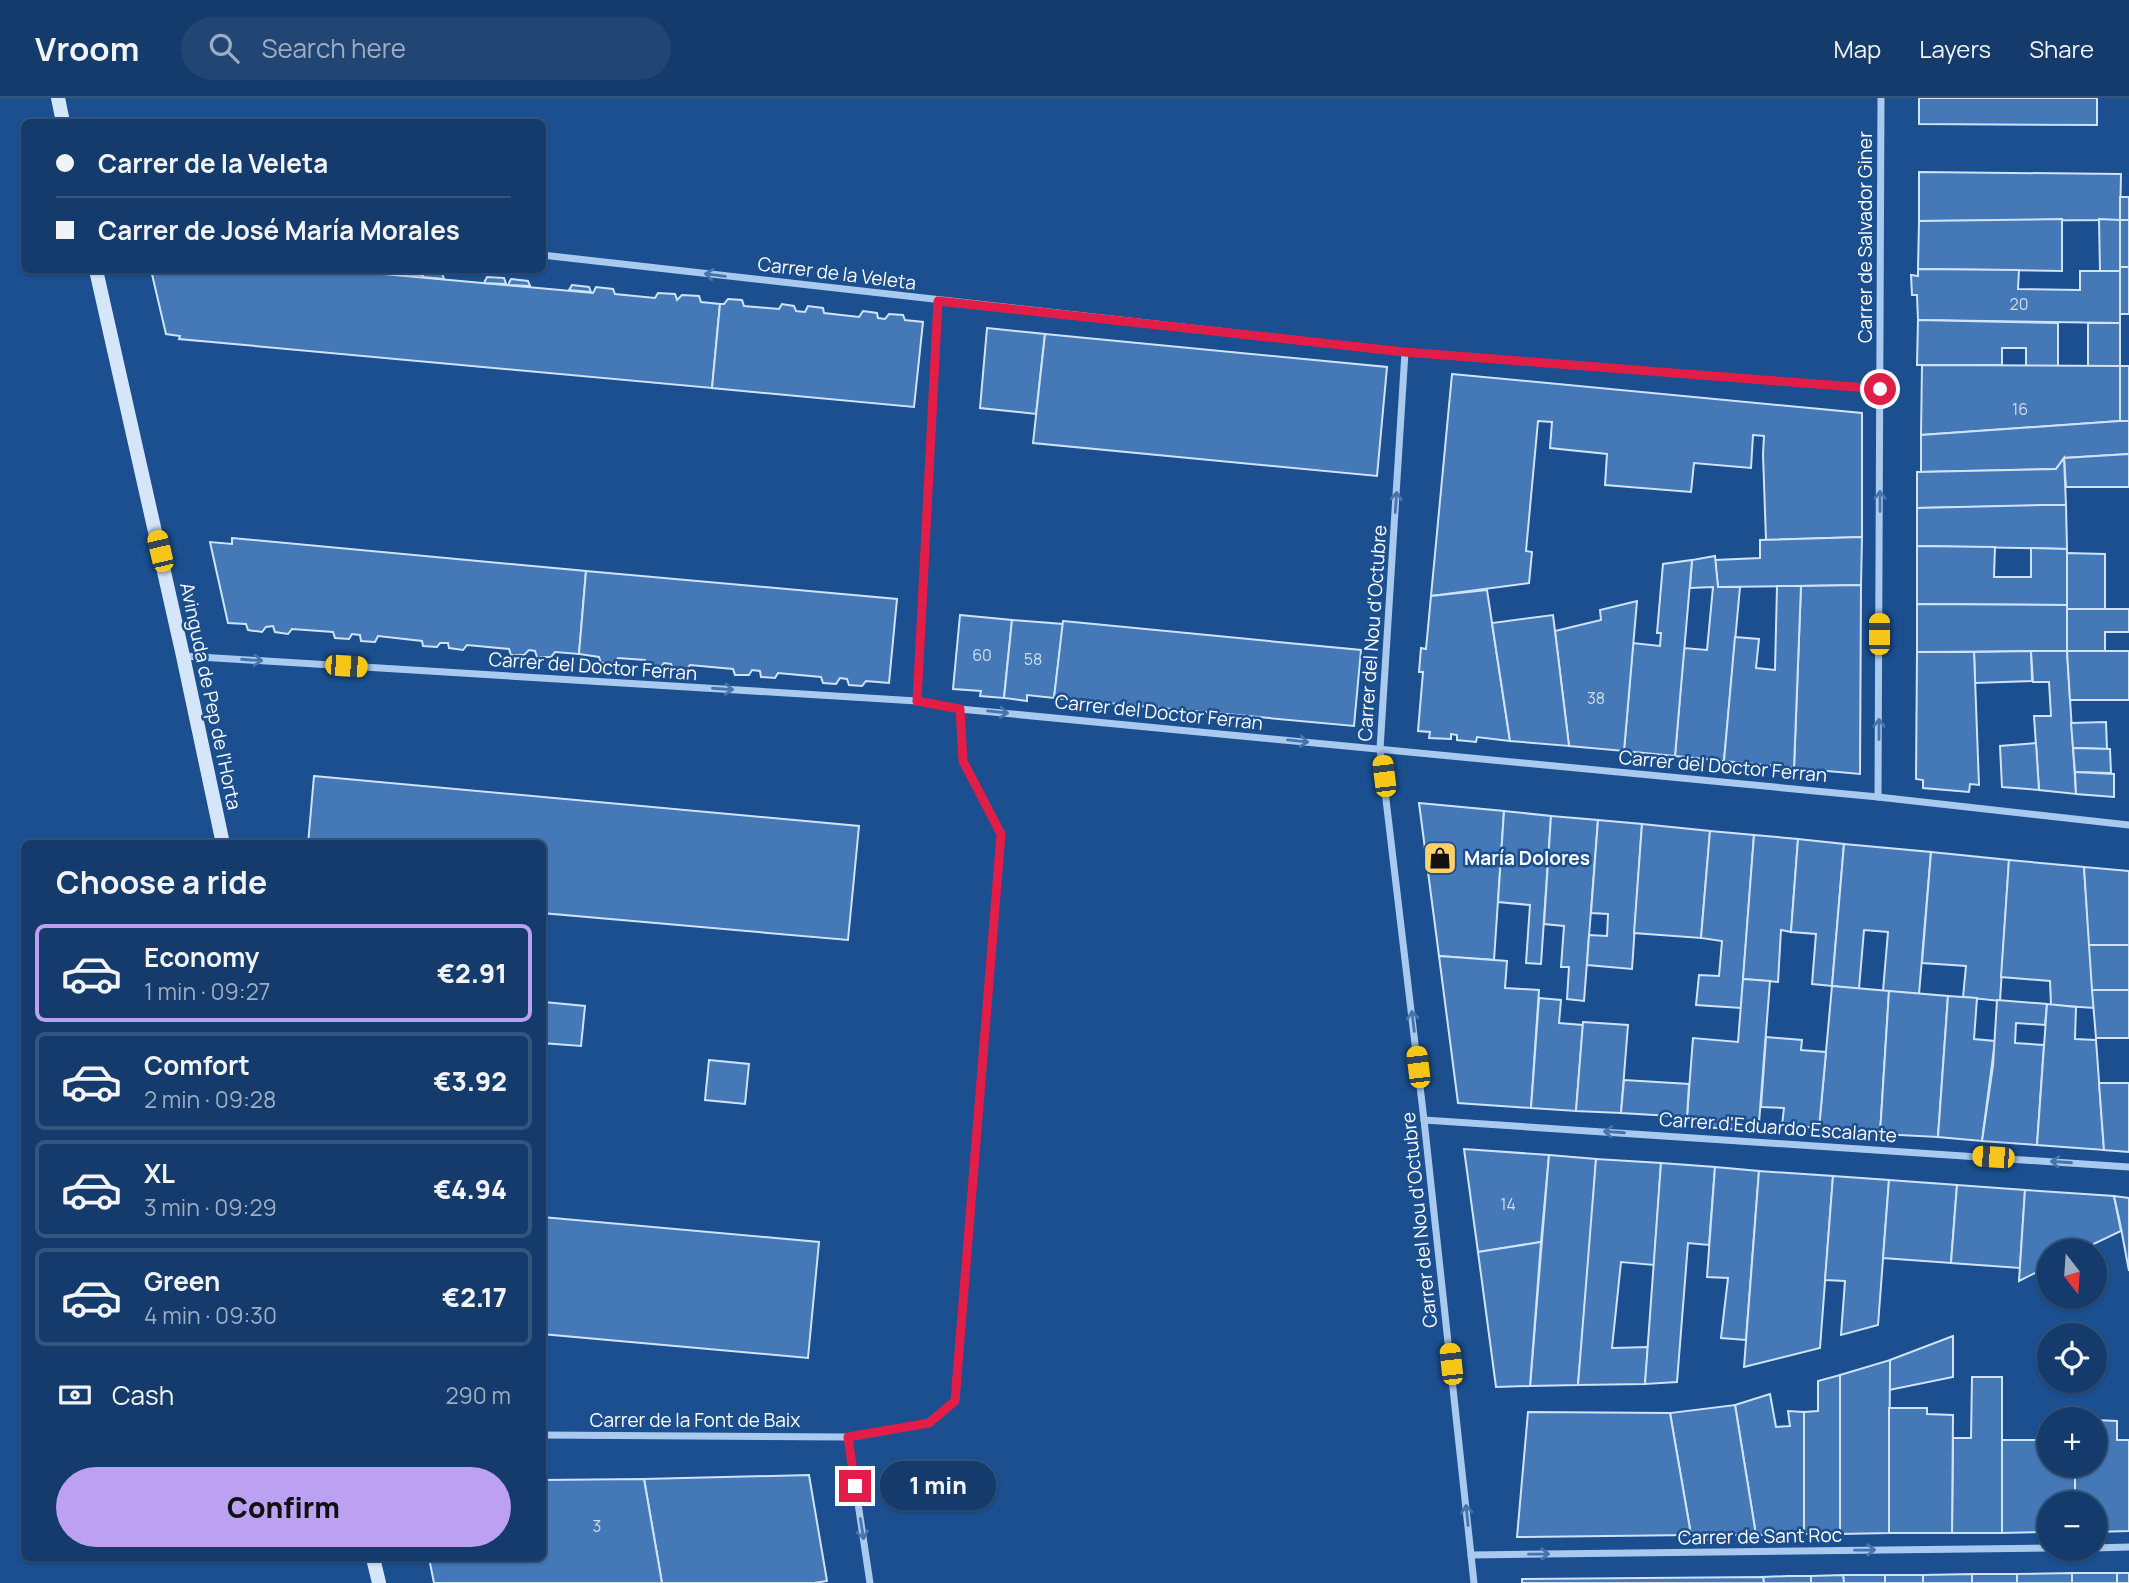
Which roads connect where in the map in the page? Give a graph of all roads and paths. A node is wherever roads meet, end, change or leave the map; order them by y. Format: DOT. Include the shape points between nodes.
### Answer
graph roads {
  1 [pos="58,98"];
  2 [pos="1881,98"];
  3 [pos="62,119"];
  4 [pos="546,256"];
  5 [pos="97,273"];
  6 [pos="938,301"];
  7 [pos="1405,352"];
  8 [pos="1880,389"];
  9 [pos="183,656"];
  10 [pos="917,701"];
  11 [pos="960,709"];
  12 [pos="1380,749"];
  13 [pos="1878,797"];
  14 [pos="2129,825"];
  15 [pos="222,840"];
  16 [pos="1424,1120"];
  17 [pos="2129,1167"];
  18 [pos="546,1435"];
  19 [pos="848,1437"];
  20 [pos="2129,1547"];
  21 [pos="2037,1548"];
  22 [pos="2107,1548"];
  23 [pos="1471,1555"];
  24 [pos="374,1561"];
  25 [pos="379,1583"];
  26 [pos="870,1583"];
  27 [pos="1474,1583"];
  1 -- 3 [label="street"];
  2 -- 8 [label="street, Carrer de Salvador Giner"];
  6 -- 4 [label="street, Carrer de la Veleta, one-way"];
  5 -- 9 [label="street, Avinguda de Pep de l'Horta"];
  6 -- 7 [label="street, Carrer de la Veleta"];
  6 -- 10 [label="street"];
  7 -- 8 [label="street, Carrer de la Veleta"];
  12 -- 7 [label="street, Carrer del Nou d'Octubre, one-way"];
  13 -- 8 [label="street, Carrer de Salvador Giner, one-way"];
  9 -- 10 [label="street, Carrer del Doctor Ferran, one-way"];
  9 -- 15 [label="street, Avinguda de Pep de l'Horta"];
  10 -- 11 [label="street, Carrer del Doctor Ferran"];
  11 -- 12 [label="street, Carrer del Doctor Ferran, one-way"];
  11 -- 19 [label="street, Carrer de la Font de Baix" via="963,761 1001,834 955,1401 929,1423"];
  12 -- 13 [label="street, Carrer del Doctor Ferran"];
  16 -- 12 [label="street, Carrer del Nou d'Octubre, one-way"];
  13 -- 14 [label="street, Carrer del Doctor Ferran"];
  17 -- 16 [label="street, Carrer d'Eduardo Escalante, one-way"];
  23 -- 16 [label="street, Carrer del Nou d'Octubre, one-way"];
  18 -- 19 [label="street, Carrer de la Font de Baix"];
  19 -- 26 [label="street, one-way"];
  20 -- 22 [label="street"];
  23 -- 21 [label="street, Carrer de Sant Roc, one-way"];
  23 -- 27 [label="street, Carrer del Nou d'Octubre"];
  24 -- 25 [label="street"];
}
